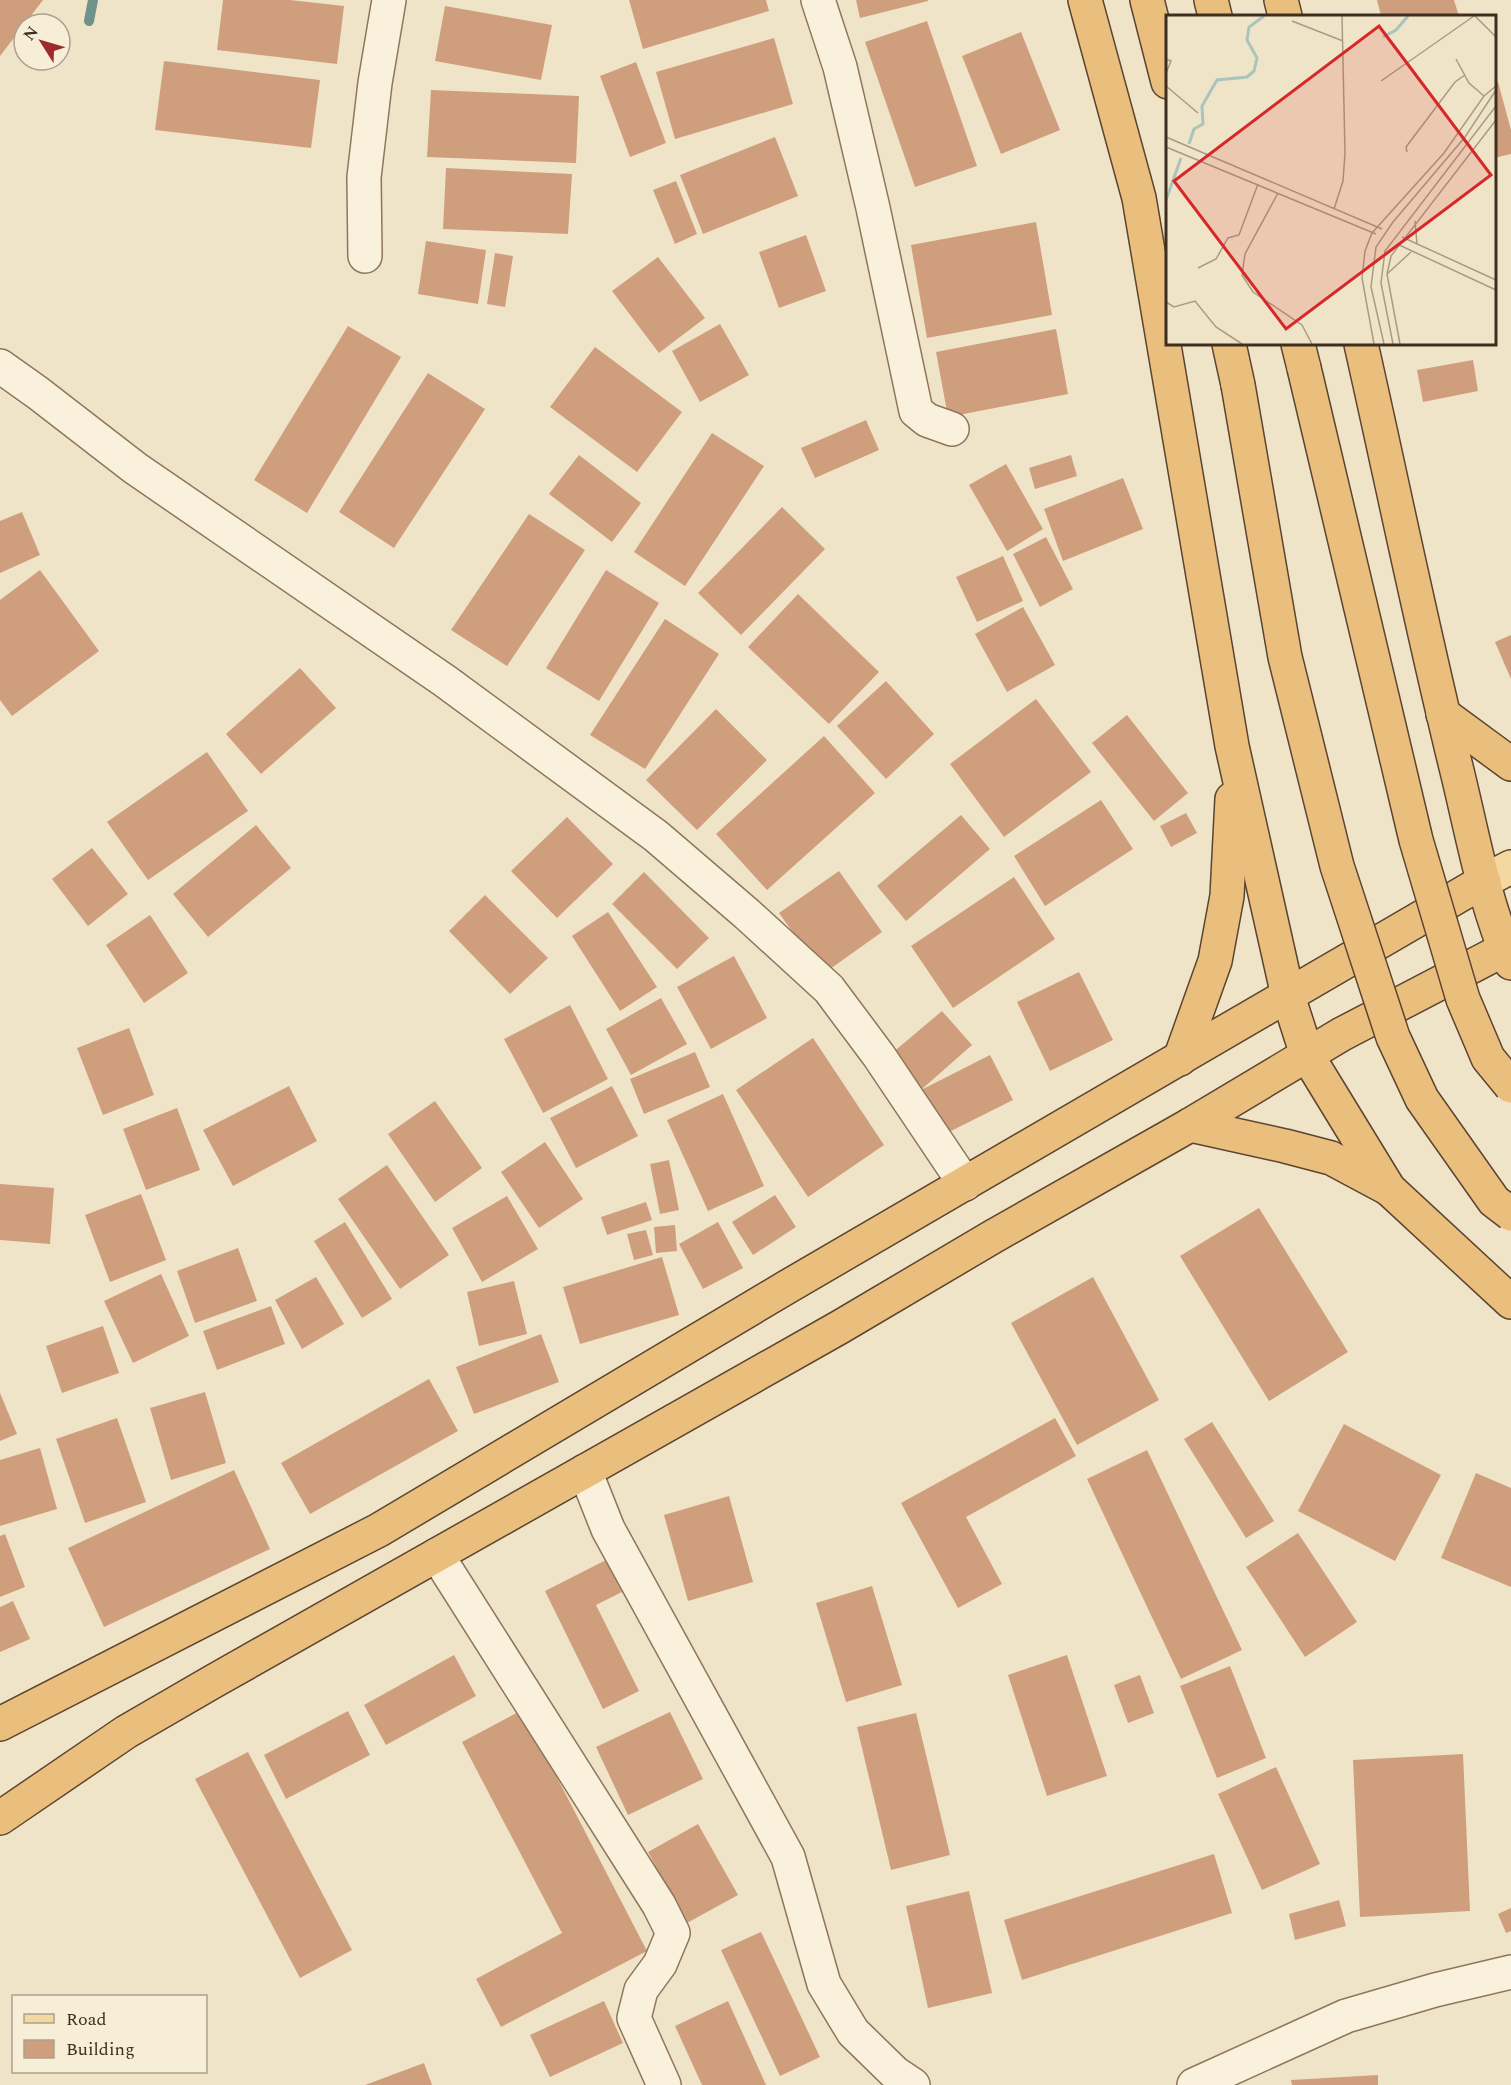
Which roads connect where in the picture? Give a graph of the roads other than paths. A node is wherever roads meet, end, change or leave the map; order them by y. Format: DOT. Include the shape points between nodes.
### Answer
graph roads {
  1 [pos="388,0"];
  2 [pos="818,0"];
  3 [pos="1086,0"];
  4 [pos="1147,0"];
  5 [pos="1211,0"];
  6 [pos="1281,0"];
  7 [pos="1215,15"];
  8 [pos="1285,15"];
  9 [pos="1166,78"];
  10 [pos="365,256"];
  11 [pos="1229,345"];
  12 [pos="1361,345"];
  13 [pos="1301,356"];
  14 [pos="0,366"];
  15 [pos="952,429"];
  16 [pos="1443,714"];
  17 [pos="1232,747"];
  18 [pos="1511,764"];
  19 [pos="1497,874"];
  20 [pos="1509,953"];
  21 [pos="1288,996"];
  22 [pos="1307,1055"];
  23 [pos="1180,1059"];
  24 [pos="1511,1086"];
  25 [pos="1191,1125"];
  26 [pos="965,1184"];
  27 [pos="1389,1189"];
  28 [pos="1511,1214"];
  29 [pos="1511,1302"];
  30 [pos="585,1471"];
  31 [pos="437,1555"];
  32 [pos="0,1724"];
  33 [pos="0,1818"];
  34 [pos="1511,1972"];
  35 [pos="664,2085"];
  36 [pos="913,2085"];
  37 [pos="1194,2085"];
  1 -- 10 [label="street" via="364,177"];
  2 -- 15 [label="street" via="840,67 916,411 927,420"];
  3 -- 17 [label="highway" via="1139,198"];
  4 -- 9 [label="highway"];
  5 -- 7 [label="highway"];
  6 -- 8 [label="highway"];
  11 -- 28 [label="highway, bridge" via="1286,657 1336,866 1393,1037 1422,1099 1494,1201"];
  12 -- 16 [label="highway"];
  13 -- 24 [label="highway, bridge" via="1416,840 1463,999 1488,1058"];
  14 -- 26 [label="street" via="135,468 445,681 656,836 829,989"];
  16 -- 18 [label="highway"];
  16 -- 19 [label="highway"];
  17 -- 21 [label="highway"];
  17 -- 23 [label="highway" via="1227,896 1215,961"];
  19 -- 20 [label="highway"];
  19 -- 21 [label="highway"];
  20 -- 22 [label="highway"];
  21 -- 22 [label="highway"];
  21 -- 23 [label="highway"];
  22 -- 25 [label="highway"];
  22 -- 27 [label="highway"];
  23 -- 26 [label="highway"];
  25 -- 27 [label="highway" via="1331,1158"];
  25 -- 30 [label="highway"];
  26 -- 32 [label="highway" via="379,1530"];
  27 -- 29 [label="highway"];
  30 -- 31 [label="highway"];
  30 -- 36 [label="street" via="608,1529 788,1857 824,1984 853,2032"];
  31 -- 33 [label="highway" via="126,1732"];
  31 -- 35 [label="street" via="673,1933 660,1964 641,1990 634,2018"];
  34 -- 37 [label="street" via="1346,2016"];
}
